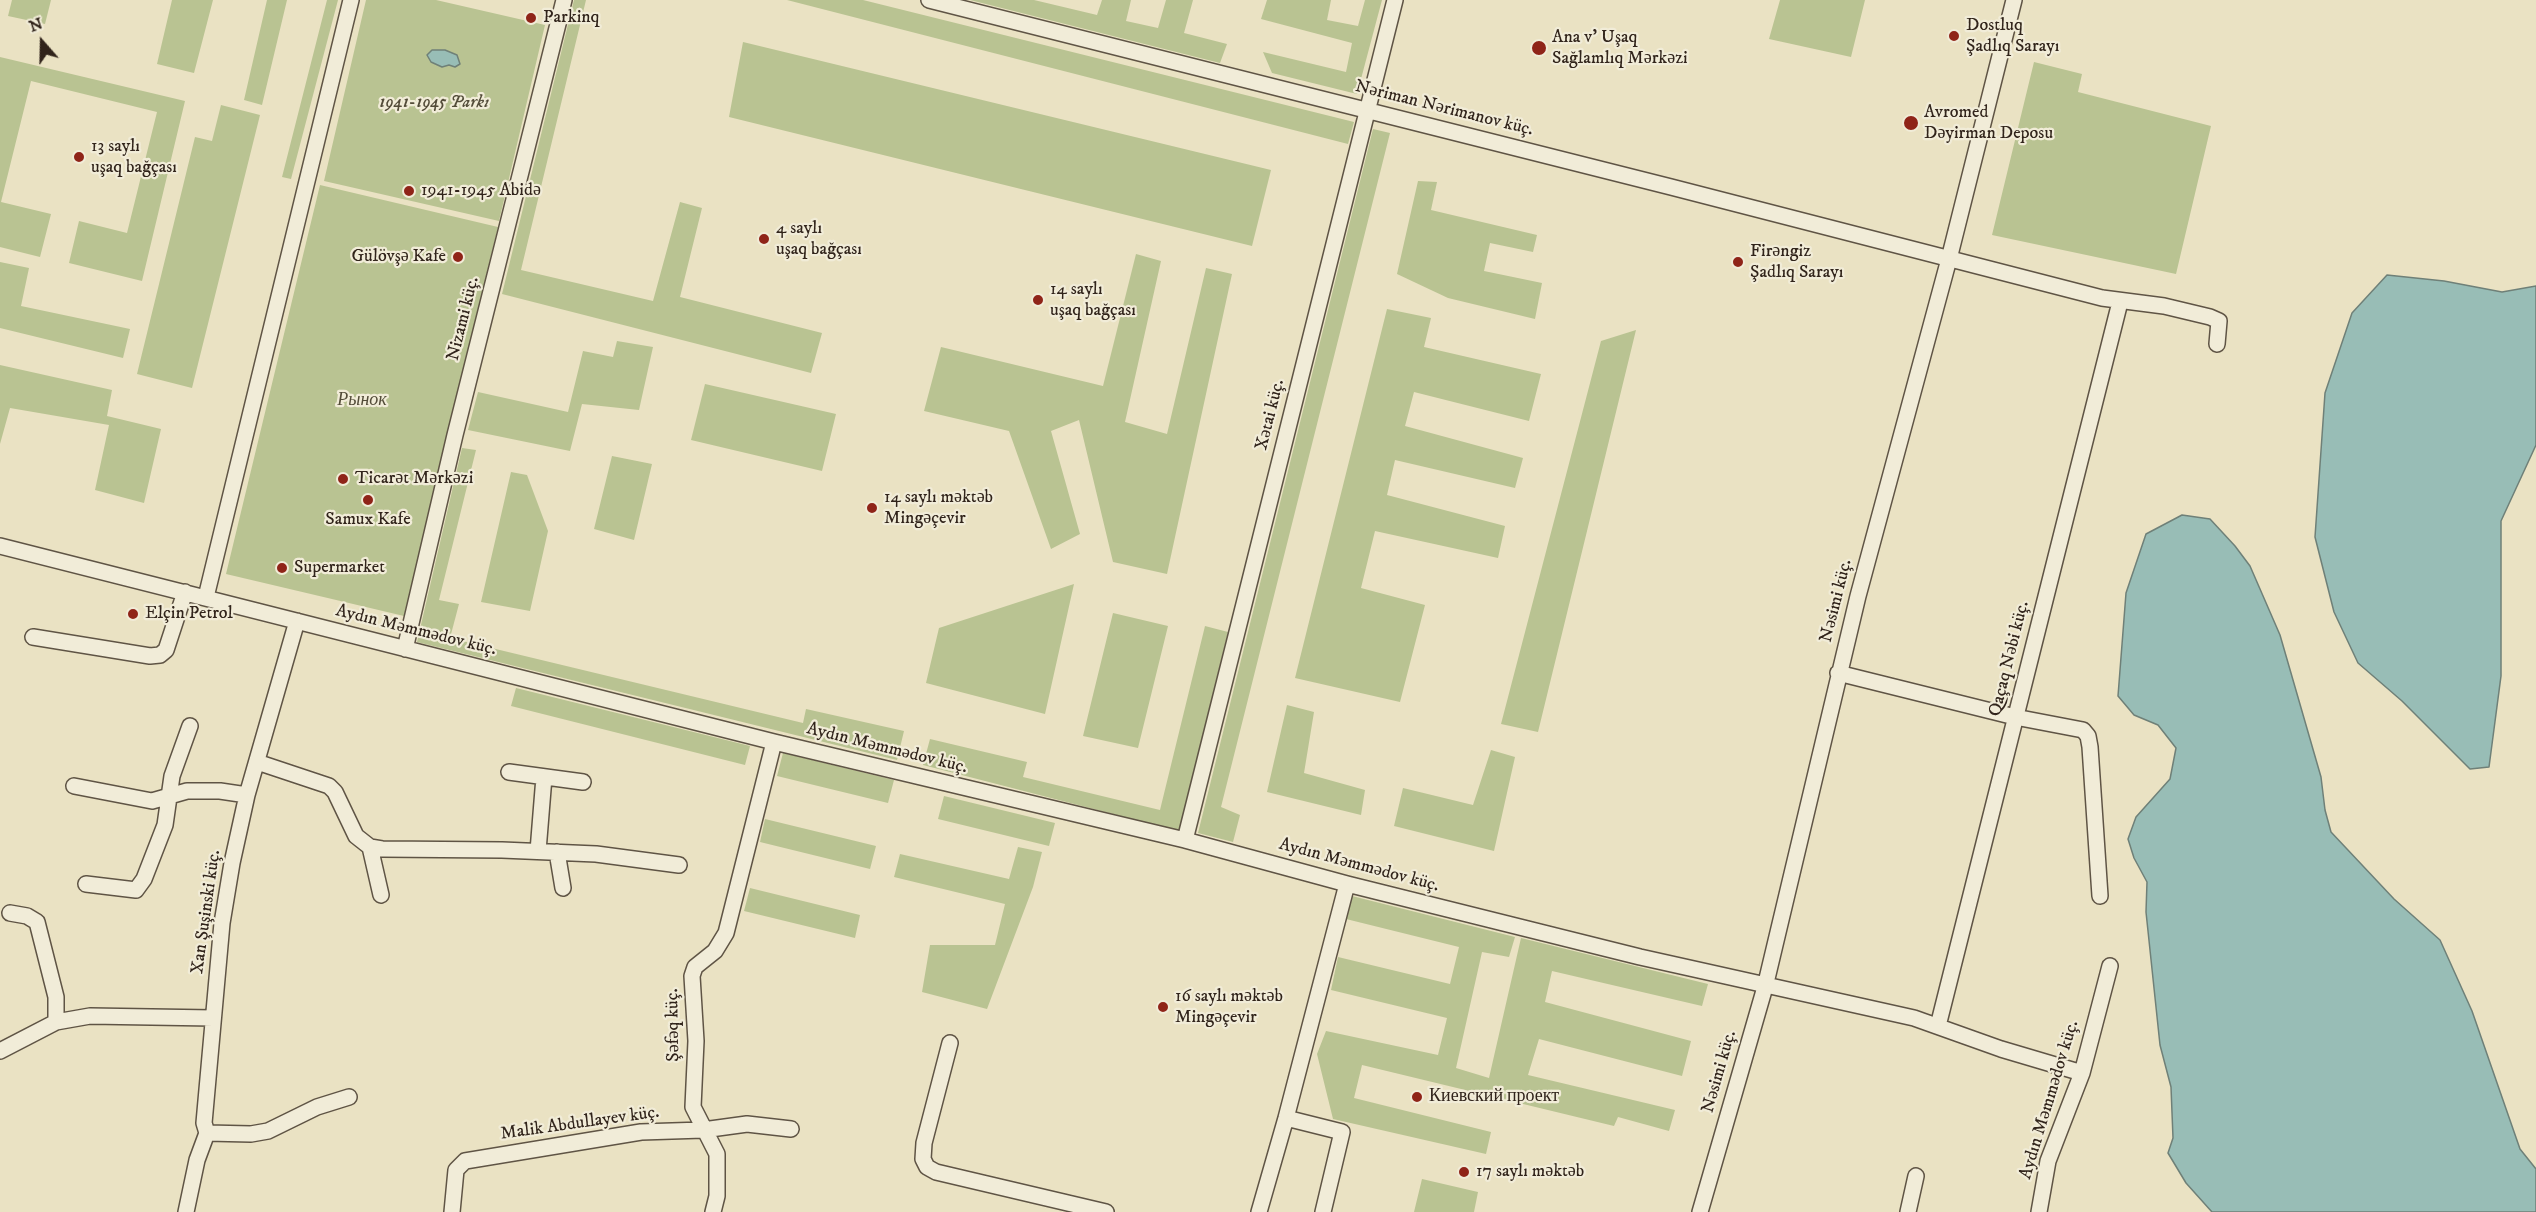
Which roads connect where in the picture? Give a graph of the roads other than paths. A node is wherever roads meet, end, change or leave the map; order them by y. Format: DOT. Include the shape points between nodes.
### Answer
graph roads {
  1 [pos="351,0"];
  2 [pos="564,0"];
  3 [pos="929,0"];
  4 [pos="1395,0"];
  5 [pos="2014,0"];
  6 [pos="1367,110"];
  7 [pos="1949,259"];
  8 [pos="2120,302"];
  9 [pos="2217,344"];
  10 [pos="0,546"];
  11 [pos="185,592"];
  12 [pos="206,597"];
  13 [pos="297,621"];
  14 [pos="33,637"];
  15 [pos="405,649"];
  16 [pos="1839,673"];
  17 [pos="2015,717"];
  18 [pos="190,726"];
  19 [pos="774,742"];
  20 [pos="258,762"];
  21 [pos="509,772"];
  22 [pos="544,777"];
  23 [pos="583,782"];
  24 [pos="74,786"];
  25 [pos="248,795"];
  26 [pos="170,797"];
  27 [pos="1185,840"];
  28 [pos="370,847"];
  29 [pos="538,851"];
  30 [pos="557,852"];
  31 [pos="679,865"];
  32 [pos="86,884"];
  33 [pos="1347,884"];
  34 [pos="563,888"];
  35 [pos="381,895"];
  36 [pos="2100,896"];
  37 [pos="10,913"];
  38 [pos="2110,966"];
  39 [pos="1765,987"];
  40 [pos="213,1018"];
  41 [pos="57,1022"];
  42 [pos="1938,1026"];
  43 [pos="950,1043"];
  44 [pos="0,1051"];
  45 [pos="2082,1073"];
  46 [pos="349,1097"];
  47 [pos="1286,1118"];
  48 [pos="791,1129"];
  49 [pos="703,1130"];
  50 [pos="207,1133"];
  51 [pos="1916,1176"];
  52 [pos="1706,1211"];
  53 [pos="186,1212"];
  54 [pos="452,1212"];
  55 [pos="714,1212"];
  56 [pos="1106,1212"];
  57 [pos="1259,1212"];
  58 [pos="1323,1212"];
  59 [pos="1908,1212"];
  60 [pos="2039,1212"];
  1 -- 12 [label="street"];
  2 -- 15 [label="street, Nizami küç."];
  3 -- 6 [label="street, Nəriman Nərimanov küç."];
  4 -- 6 [label="street, Xətai küç."];
  5 -- 7 [label="street, Nəsimi küç."];
  6 -- 7 [label="street, Nəriman Nərimanov küç."];
  6 -- 27 [label="street, Xətai küç."];
  7 -- 8 [label="street, Nəriman Nərimanov küç."];
  7 -- 16 [label="street, Nəsimi küç."];
  8 -- 9 [label="street, Nəriman Nərimanov küç." via="2164,306 2210,317 2219,321"];
  8 -- 17 [label="street, Qaçaq Nəbi küç."];
  10 -- 11 [label="street, Aydın Məmmədov küç."];
  11 -- 12 [label="street, Aydın Məmmədov küç."];
  11 -- 14 [label="street" via="166,650 160,655 150,657"];
  12 -- 13 [label="street, Aydın Məmmədov küç."];
  13 -- 15 [label="street, Aydın Məmmədov küç."];
  13 -- 20 [label="street, Xan Şuşinski küç."];
  15 -- 19 [label="street, Aydın Məmmədov küç."];
  16 -- 17 [label="street"];
  16 -- 39 [label="street, Nəsimi küç."];
  17 -- 36 [label="street" via="2084,730 2088,736"];
  17 -- 42 [label="street, Qaçaq Nəbi küç."];
  18 -- 26 [label="street" via="175,763"];
  19 -- 27 [label="street, Aydın Məmmədov küç."];
  19 -- 49 [label="street, Şəfəq küç." via="726,933 715,951 695,967 692,976 696,1041 693,1107"];
  20 -- 25 [label="street, Xan Şuşinski küç."];
  20 -- 28 [label="street" via="329,786 356,836"];
  21 -- 22 [label="street"];
  22 -- 23 [label="street"];
  22 -- 29 [label="street"];
  24 -- 26 [label="street" via="143,800"];
  25 -- 26 [label="street" via="187,791"];
  25 -- 40 [label="street, Xan Şuşinski küç." via="222,923"];
  26 -- 32 [label="street" via="165,825 136,890"];
  27 -- 33 [label="street, Aydın Məmmədov küç."];
  28 -- 29 [label="street"];
  28 -- 35 [label="street"];
  29 -- 30 [label="street"];
  30 -- 31 [label="street"];
  30 -- 34 [label="street"];
  33 -- 39 [label="street, Aydın Məmmədov küç."];
  33 -- 47 [label="street"];
  37 -- 41 [label="street" via="37,922 56,997"];
  38 -- 45 [label="street, Aydın Məmmədov küç."];
  39 -- 42 [label="street, Aydın Məmmədov küç."];
  39 -- 52 [label="street, Nəsimi küç."];
  40 -- 41 [label="street" via="90,1016"];
  40 -- 50 [label="street, Xan Şuşinski küç." via="204,1123"];
  41 -- 44 [label="street"];
  42 -- 45 [label="street, Aydın Məmmədov küç."];
  43 -- 56 [label="street" via="924,1143 927,1167"];
  45 -- 60 [label="street, Aydın Məmmədov küç." via="2048,1161"];
  46 -- 50 [label="street" via="317,1107 268,1131"];
  47 -- 57 [label="street"];
  47 -- 58 [label="street" via="1342,1132"];
  48 -- 49 [label="street, Malik Abdullayev küç." via="747,1124"];
  49 -- 54 [label="street, Malik Abdullayev küç." via="615,1135 465,1161 456,1170"];
  49 -- 55 [label="street, Şəfəq küç." via="717,1154"];
  50 -- 53 [label="street, Xan Şuşinski küç."];
  51 -- 59 [label="street"];
}
